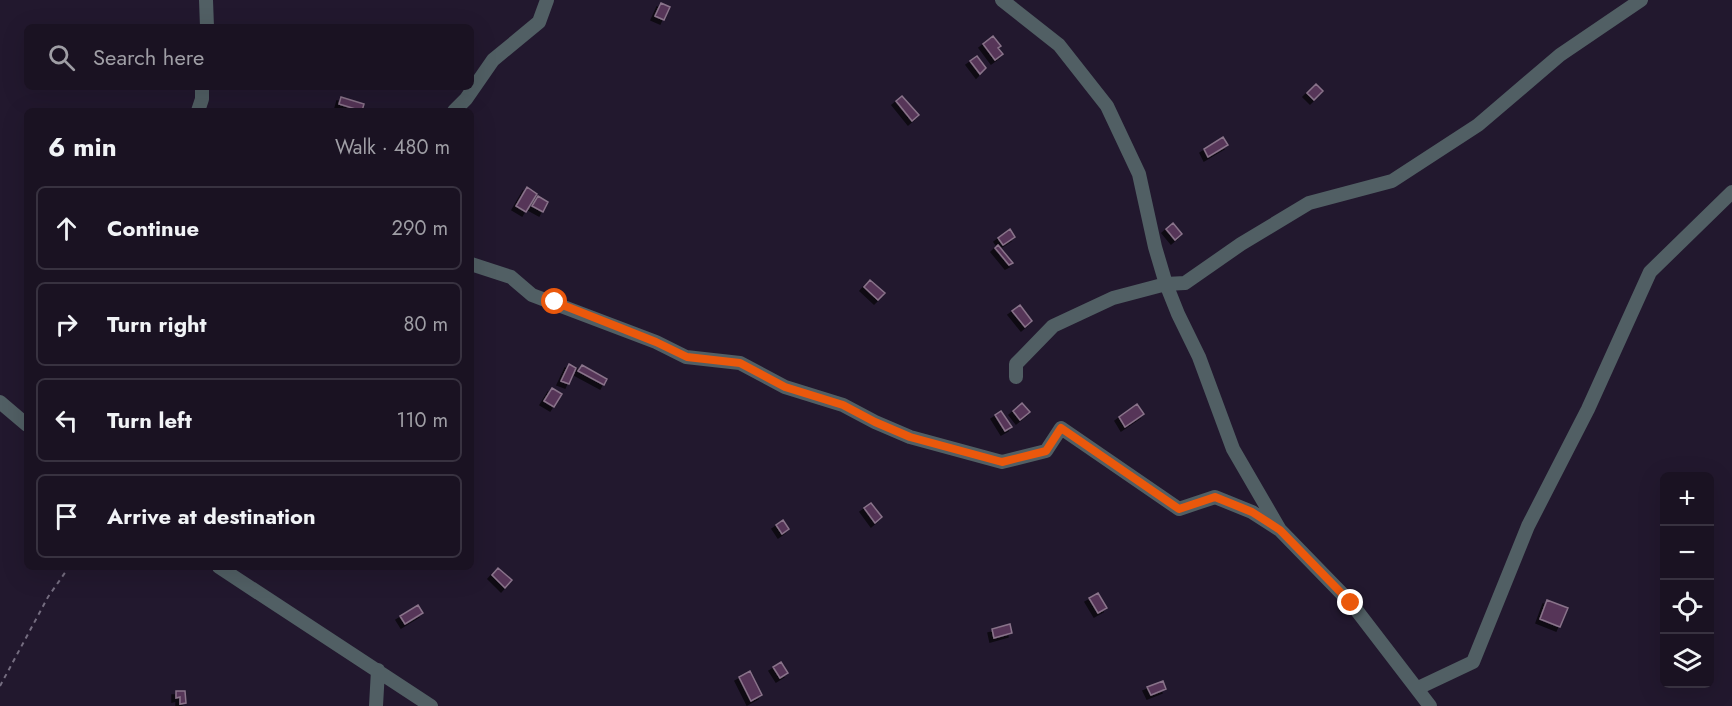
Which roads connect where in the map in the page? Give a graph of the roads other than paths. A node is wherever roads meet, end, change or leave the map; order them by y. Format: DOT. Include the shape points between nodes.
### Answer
graph roads {
  1 [pos="206,0"];
  2 [pos="547,0"];
  3 [pos="1002,0"];
  4 [pos="1641,0"];
  5 [pos="207,24"];
  6 [pos="474,87"];
  7 [pos="202,90"];
  8 [pos="472,90"];
  9 [pos="199,108"];
  10 [pos="457,108"];
  11 [pos="1732,192"];
  12 [pos="474,265"];
  13 [pos="1166,284"];
  14 [pos="1016,377"];
  15 [pos="0,402"];
  16 [pos="24,422"];
  17 [pos="1280,530"];
  18 [pos="223,570"];
  19 [pos="378,670"];
  20 [pos="1418,688"];
  21 [pos="376,706"];
  22 [pos="431,706"];
  23 [pos="1430,706"];
  1 -- 5 [label="street"];
  2 -- 6 [label="street" via="539,21 493,60"];
  3 -- 13 [label="street" via="1059,45 1107,106 1139,174"];
  4 -- 13 [label="street" via="1560,55 1478,125 1392,181 1309,203 1185,283"];
  7 -- 9 [label="street"];
  8 -- 10 [label="street"];
  11 -- 20 [label="street" via="1650,272 1588,409 1528,526 1473,662"];
  12 -- 17 [label="street" via="511,277 532,295 687,357 740,363 785,387 843,405 893,430 933,444 1002,462 1046,451 1061,428 1179,509 1215,497 1252,512"];
  13 -- 14 [label="street" via="1113,298 1053,326 1016,364"];
  13 -- 17 [label="street" via="1233,449"];
  15 -- 16 [label="street"];
  17 -- 20 [label="street" via="1351,603"];
  18 -- 19 [label="street"];
  19 -- 21 [label="street"];
  19 -- 22 [label="street"];
  20 -- 23 [label="street"];
}
